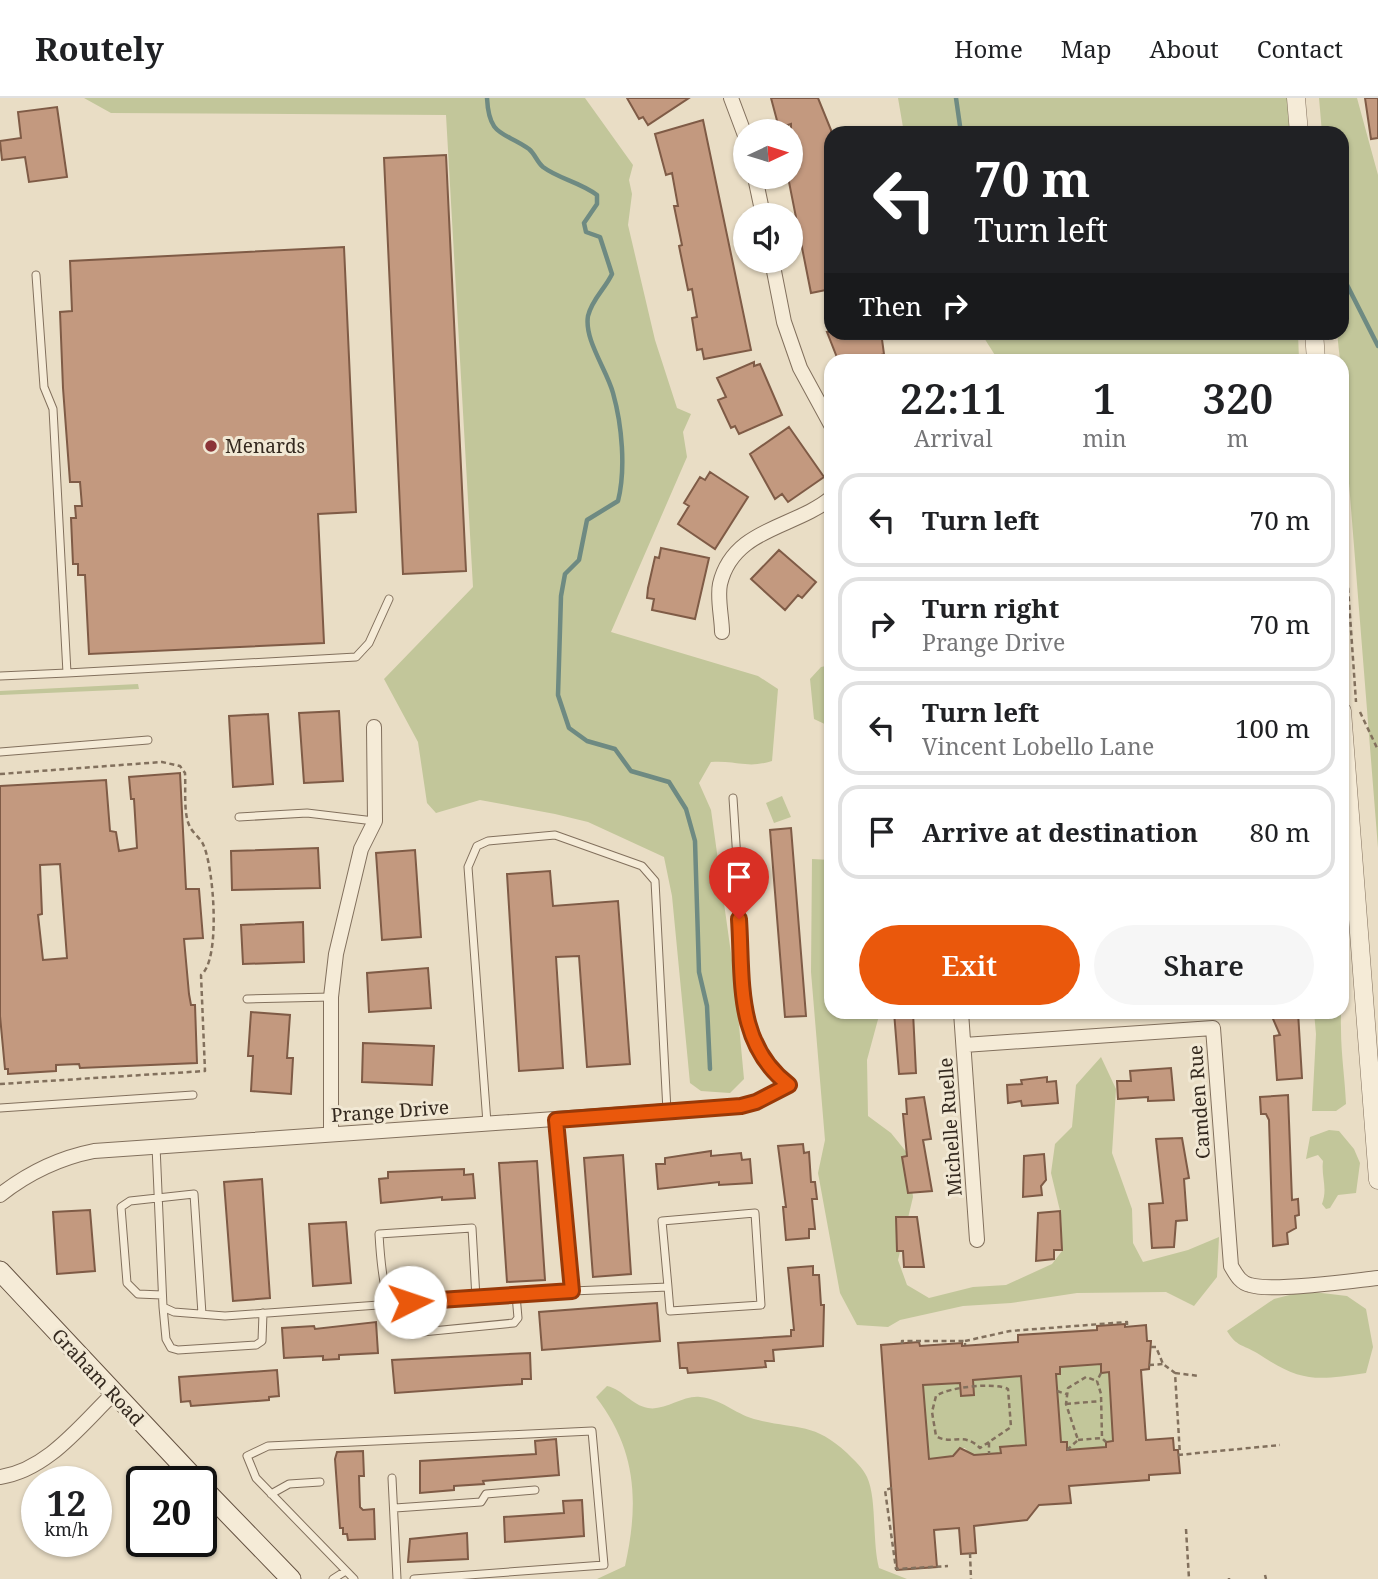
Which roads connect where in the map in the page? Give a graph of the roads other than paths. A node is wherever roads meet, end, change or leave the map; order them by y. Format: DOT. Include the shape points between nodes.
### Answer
graph roads {
  1 [pos="731,98"];
  2 [pos="1296,98"];
  3 [pos="739,119"];
  4 [pos="1298,126"];
  5 [pos="774,273"];
  6 [pos="36,275"];
  7 [pos="824,412"];
  8 [pos="824,504"];
  9 [pos="388,599"];
  10 [pos="722,632"];
  11 [pos="67,673"];
  12 [pos="0,676"];
  13 [pos="374,727"];
  14 [pos="148,740"];
  15 [pos="0,752"];
  16 [pos="733,798"];
  17 [pos="1349,802"];
  18 [pos="239,817"];
  19 [pos="375,821"];
  20 [pos="331,997"];
  21 [pos="247,999"];
  22 [pos="962,1019"];
  23 [pos="964,1045"];
  24 [pos="789,1085"];
  25 [pos="193,1095"];
  26 [pos="0,1108"];
  27 [pos="667,1111"];
  28 [pos="556,1120"];
  29 [pos="487,1123"];
  30 [pos="331,1134"];
  31 [pos="156,1146"];
  32 [pos="1378,1180"];
  33 [pos="0,1195"];
  34 [pos="158,1197"];
  35 [pos="977,1240"];
  36 [pos="0,1271"];
  37 [pos="1378,1278"];
  38 [pos="668,1287"];
  39 [pos="572,1291"];
  40 [pos="162,1295"];
  41 [pos="516,1295"];
  42 [pos="476,1298"];
  43 [pos="387,1303"];
  44 [pos="163,1307"];
  45 [pos="263,1313"];
  46 [pos="202,1314"];
  47 [pos="113,1394"];
  48 [pos="183,1466"];
  49 [pos="0,1477"];
  50 [pos="392,1478"];
  51 [pos="320,1482"];
  52 [pos="535,1490"];
  53 [pos="271,1494"];
  54 [pos="217,1503"];
  55 [pos="395,1508"];
  56 [pos="344,1572"];
  57 [pos="291,1579"];
  58 [pos="333,1579"];
  59 [pos="354,1579"];
  60 [pos="397,1579"];
  61 [pos="414,1579"];
  1 -- 3 [label="street"];
  2 -- 4 [label="street"];
  5 -- 7 [label="street" via="800,368"];
  6 -- 11 [label="lane" via="44,387 53,408"];
  8 -- 10 [label="street" via="813,513 746,541 730,561 720,584"];
  9 -- 11 [label="lane" via="369,643 356,657"];
  11 -- 12 [label="lane"];
  13 -- 19 [label="street"];
  14 -- 15 [label="lane"];
  16 -- 24 [label="lane" via="748,1029 766,1066"];
  17 -- 32 [label="street"];
  18 -- 19 [label="lane" via="307,813"];
  19 -- 20 [label="street" via="361,849 336,954"];
  20 -- 21 [label="lane"];
  20 -- 30 [label="street"];
  22 -- 23 [label="street, Michelle Ruelle"];
  23 -- 35 [label="street, Michelle Ruelle"];
  23 -- 37 [label="street, Camden Rue" via="1213,1028 1231,1266 1239,1279 1267,1287"];
  24 -- 27 [label="street, Prange Drive" via="741,1106"];
  25 -- 26 [label="lane"];
  27 -- 28 [label="street, Prange Drive"];
  27 -- 29 [label="lane" via="655,881 642,866 555,835 488,841 477,846 468,867"];
  28 -- 29 [label="street, Prange Drive"];
  28 -- 39 [label="lane"];
  29 -- 30 [label="street, Prange Drive"];
  30 -- 31 [label="street, Prange Drive"];
  31 -- 33 [label="street, Prange Drive" via="94,1151 58,1160"];
  31 -- 34 [label="lane"];
  34 -- 40 [label="lane"];
  34 -- 40 [label="lane" via="131,1200 121,1207 127,1283 138,1294"];
  34 -- 46 [label="lane" via="194,1194"];
  36 -- 47 [label="main road, Graham Road"];
  38 -- 38 [label="lane" via="670,1311 761,1305 755,1213 663,1221"];
  38 -- 39 [label="lane"];
  39 -- 41 [label="lane"];
  40 -- 44 [label="lane"];
  41 -- 42 [label="lane"];
  41 -- 43 [label="lane" via="518,1318 514,1323 412,1333 399,1329"];
  42 -- 43 [label="lane"];
  42 -- 43 [label="lane" via="472,1228 379,1234"];
  43 -- 45 [label="lane"];
  44 -- 45 [label="lane" via="166,1339 178,1350 256,1345 264,1333"];
  44 -- 46 [label="lane"];
  45 -- 46 [label="lane"];
  47 -- 48 [label="main road, Graham Road"];
  47 -- 49 [label="street" via="51,1454 28,1469"];
  50 -- 55 [label="lane"];
  51 -- 53 [label="lane" via="289,1484"];
  52 -- 55 [label="lane" via="486,1494 481,1502"];
  53 -- 56 [label="lane"];
  53 -- 61 [label="lane" via="256,1478 247,1456 268,1446 592,1431 604,1565"];
  54 -- 57 [label="main road"];
  55 -- 60 [label="lane"];
  56 -- 58 [label="lane"];
  56 -- 59 [label="lane"];
}
